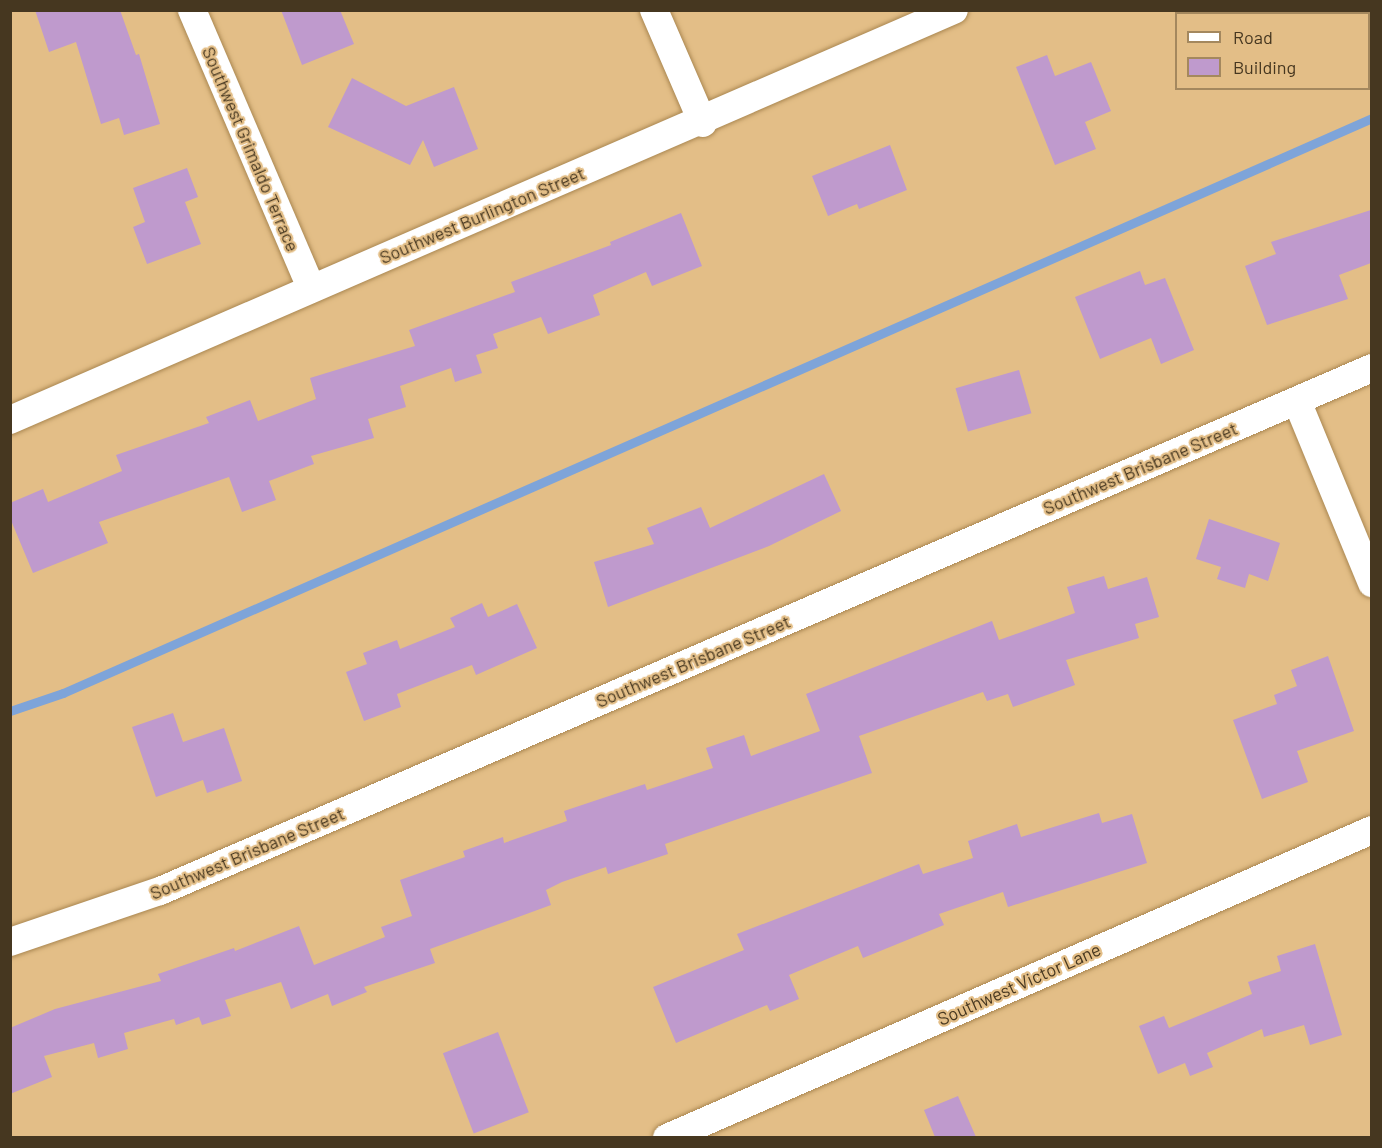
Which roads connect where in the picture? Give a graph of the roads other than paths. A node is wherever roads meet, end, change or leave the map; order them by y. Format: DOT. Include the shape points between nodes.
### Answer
graph roads {
  1 [pos="192,10"];
  2 [pos="654,10"];
  3 [pos="954,10"];
  4 [pos="703,123"];
  5 [pos="311,287"];
  6 [pos="1371,368"];
  7 [pos="1297,401"];
  8 [pos="10,420"];
  9 [pos="1371,583"];
  10 [pos="1371,830"];
  11 [pos="10,942"];
  12 [pos="667,1137"];
  1 -- 5 [label="street, Southwest Grimaldo Terrace"];
  2 -- 4 [label="street"];
  3 -- 4 [label="street, Southwest Burlington Street"];
  4 -- 5 [label="street, Southwest Burlington Street"];
  5 -- 8 [label="street, Southwest Burlington Street"];
  6 -- 7 [label="street, Southwest Brisbane Street"];
  7 -- 9 [label="street"];
  7 -- 11 [label="street, Southwest Brisbane Street" via="160,891"];
  10 -- 12 [label="street, Southwest Victor Lane"];
}
